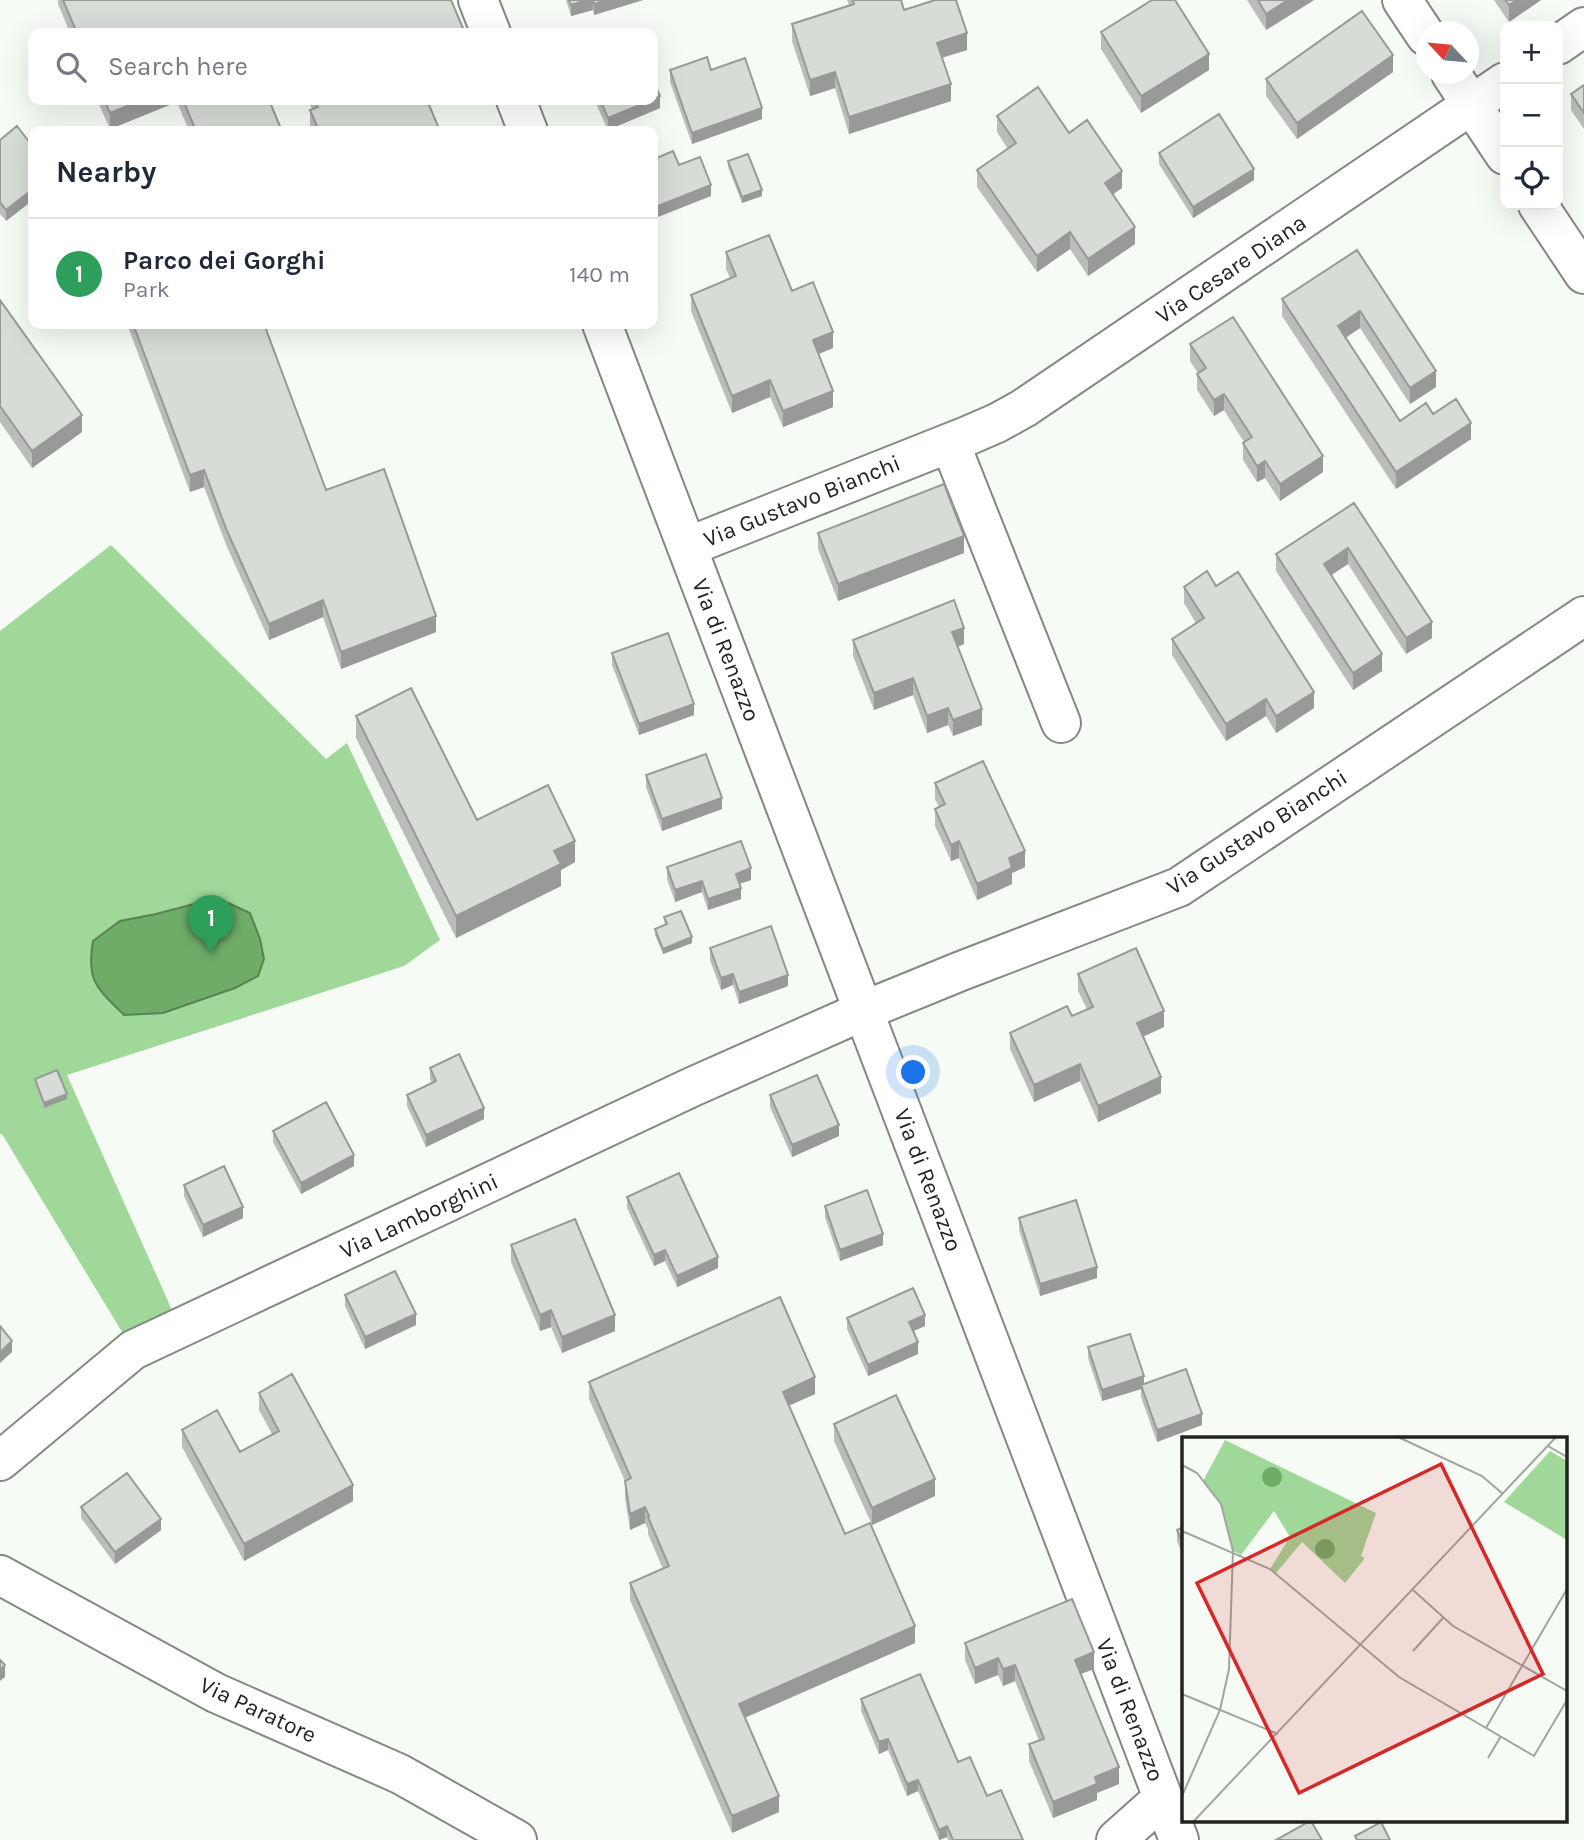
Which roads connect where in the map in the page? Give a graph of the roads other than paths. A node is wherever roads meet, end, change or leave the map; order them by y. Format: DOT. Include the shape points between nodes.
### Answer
graph roads {
  1 [pos="478,0"];
  2 [pos="1402,0"];
  3 [pos="1416,21"];
  4 [pos="1584,27"];
  5 [pos="489,28"];
  6 [pos="1563,42"];
  7 [pos="1458,84"];
  8 [pos="1502,84"];
  9 [pos="518,105"];
  10 [pos="1472,105"];
  11 [pos="526,126"];
  12 [pos="1500,147"];
  13 [pos="1541,210"];
  14 [pos="1584,274"];
  15 [pos="604,329"];
  16 [pos="950,443"];
  17 [pos="687,547"];
  18 [pos="1584,616"];
  19 [pos="1060,723"];
  20 [pos="863,1011"];
  21 [pos="0,1461"];
  22 [pos="0,1575"];
  23 [pos="1163,1798"];
  24 [pos="517,1840"];
  25 [pos="1116,1840"];
  26 [pos="1179,1840"];
  1 -- 5 [label="street"];
  2 -- 3 [label="street"];
  4 -- 6 [label="street"];
  7 -- 10 [label="street"];
  8 -- 10 [label="street, Via Cesare Diana"];
  9 -- 11 [label="street"];
  10 -- 12 [label="street"];
  10 -- 16 [label="street, Via Cesare Diana" via="1024,408"];
  13 -- 14 [label="street"];
  15 -- 17 [label="street, Via di Renazzo"];
  16 -- 17 [label="street, Via Gustavo Bianchi"];
  16 -- 19 [label="street"];
  17 -- 20 [label="street, Via di Renazzo"];
  18 -- 20 [label="street, Via Gustavo Bianchi" via="1179,887"];
  20 -- 21 [label="street, Via Lamborghini" via="133,1350"];
  20 -- 23 [label="street, Via di Renazzo"];
  22 -- 24 [label="street, Via Paratore" via="216,1693 400,1774"];
  23 -- 25 [label="street"];
  23 -- 26 [label="street, Via di Renazzo"];
}
